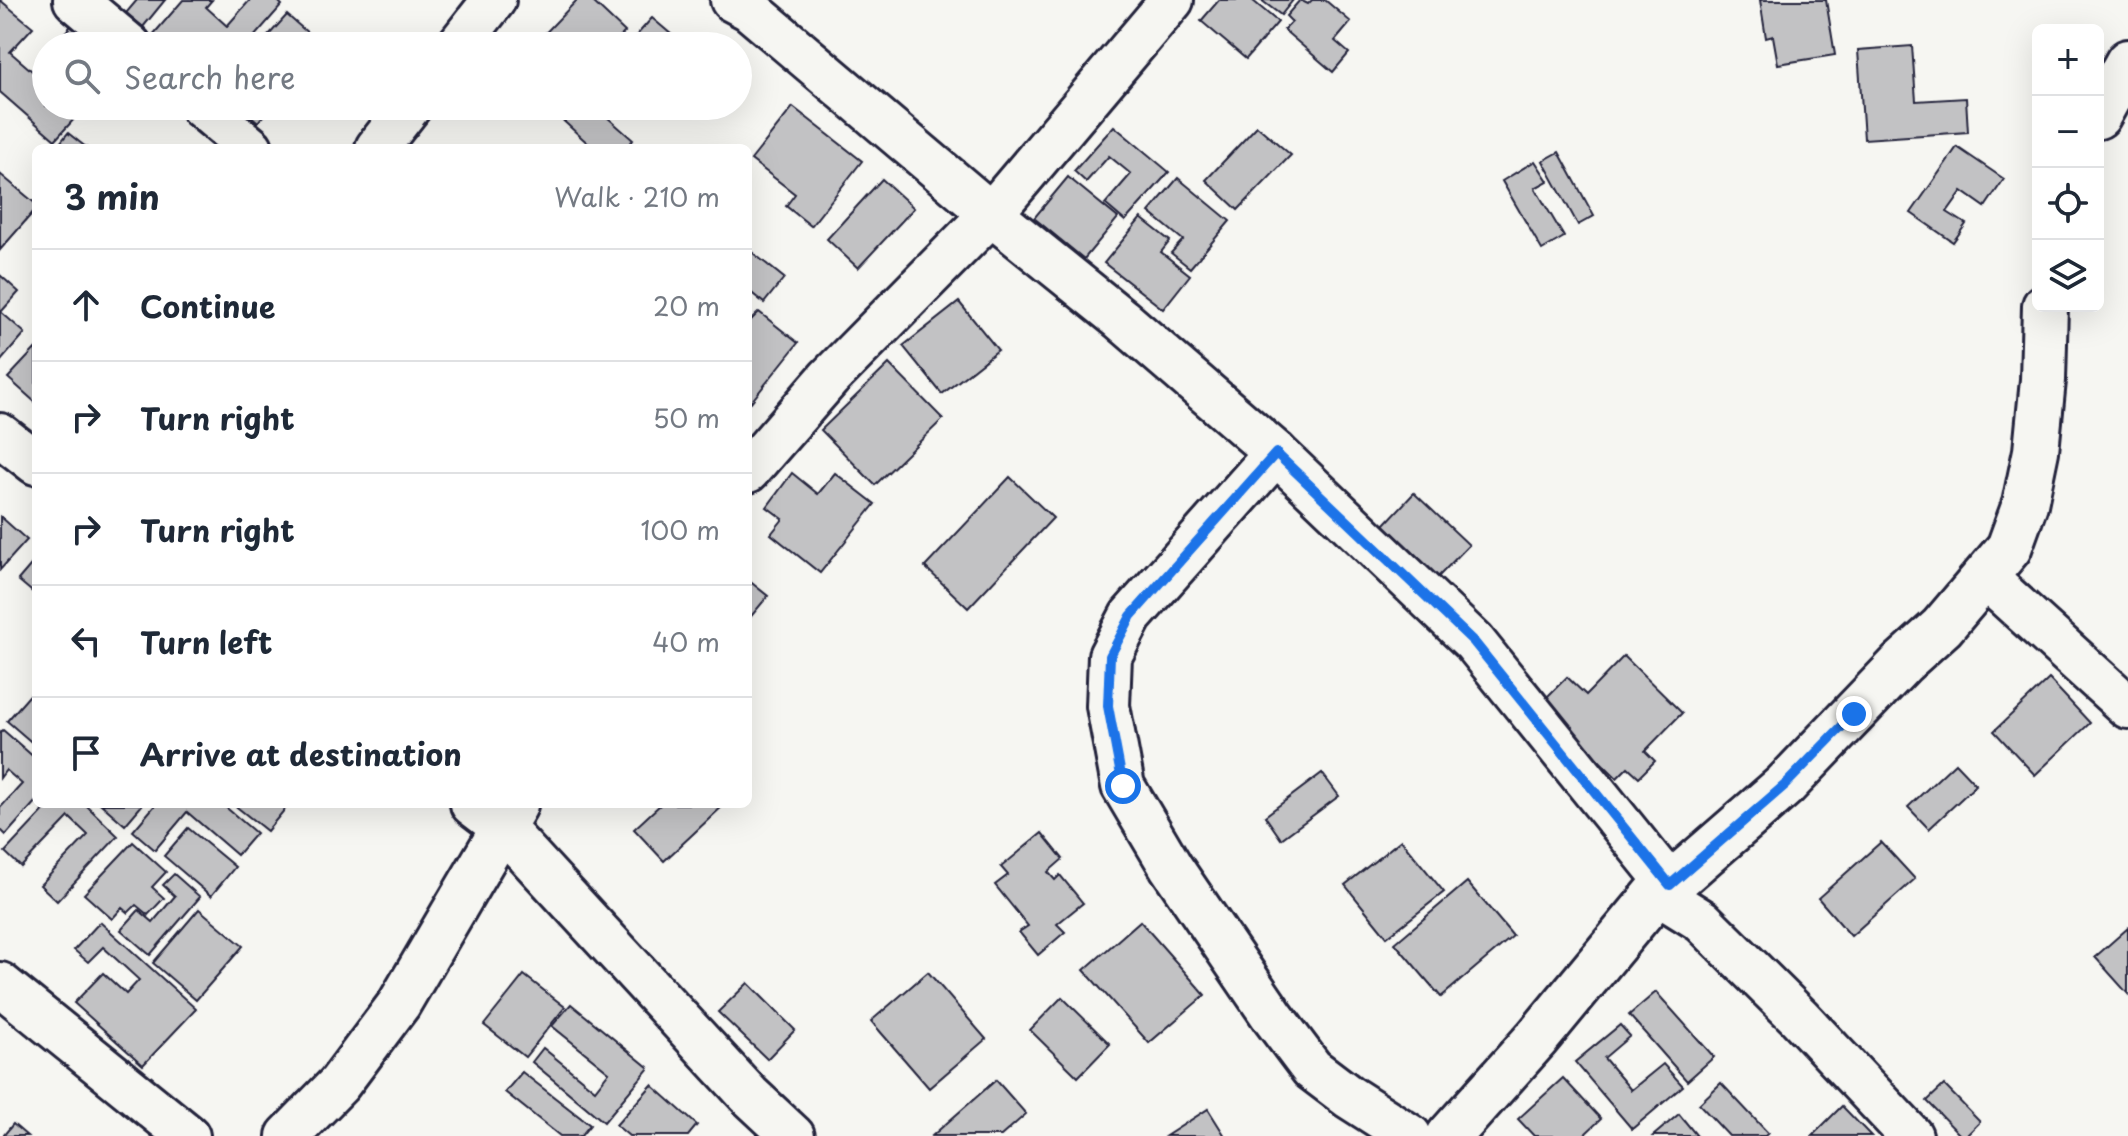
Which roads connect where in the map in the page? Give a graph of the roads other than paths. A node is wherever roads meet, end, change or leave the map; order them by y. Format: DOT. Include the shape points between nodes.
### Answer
graph roads {
  1 [pos="75,0"];
  2 [pos="494,0"];
  3 [pos="1172,0"];
  4 [pos="745,3"];
  5 [pos="113,32"];
  6 [pos="469,32"];
  7 [pos="2128,62"];
  8 [pos="2104,105"];
  9 [pos="218,120"];
  10 [pos="399,120"];
  11 [pos="246,144"];
  12 [pos="380,144"];
  13 [pos="991,214"];
  14 [pos="2045,312"];
  15 [pos="0,435"];
  16 [pos="1276,453"];
  17 [pos="32,460"];
  18 [pos="752,466"];
  19 [pos="1986,578"];
  20 [pos="2128,707"];
  21 [pos="497,812"];
  22 [pos="1664,889"];
  23 [pos="0,984"];
  24 [pos="188,1136"];
  25 [pos="288,1136"];
  26 [pos="793,1136"];
  27 [pos="1410,1136"];
  28 [pos="1449,1136"];
  29 [pos="1911,1136"];
  1 -- 5 [label="street"];
  2 -- 6 [label="street"];
  3 -- 13 [label="street"];
  4 -- 13 [label="street"];
  7 -- 8 [label="street"];
  9 -- 11 [label="street"];
  10 -- 12 [label="street"];
  13 -- 16 [label="street"];
  13 -- 18 [label="street" via="829,378"];
  14 -- 19 [label="street" via="2036,451 2025,504 2009,548"];
  15 -- 17 [label="street"];
  16 -- 22 [label="street" via="1474,642"];
  16 -- 27 [label="street" via="1131,616 1110,656 1108,706 1123,786 1171,867 1312,1069"];
  19 -- 20 [label="street"];
  19 -- 22 [label="street" via="1785,785"];
  21 -- 25 [label="street" via="399,1004 339,1084"];
  21 -- 26 [label="street" via="749,1095"];
  22 -- 28 [label="street"];
  22 -- 29 [label="street" via="1799,1017"];
  23 -- 24 [label="street"];
}
